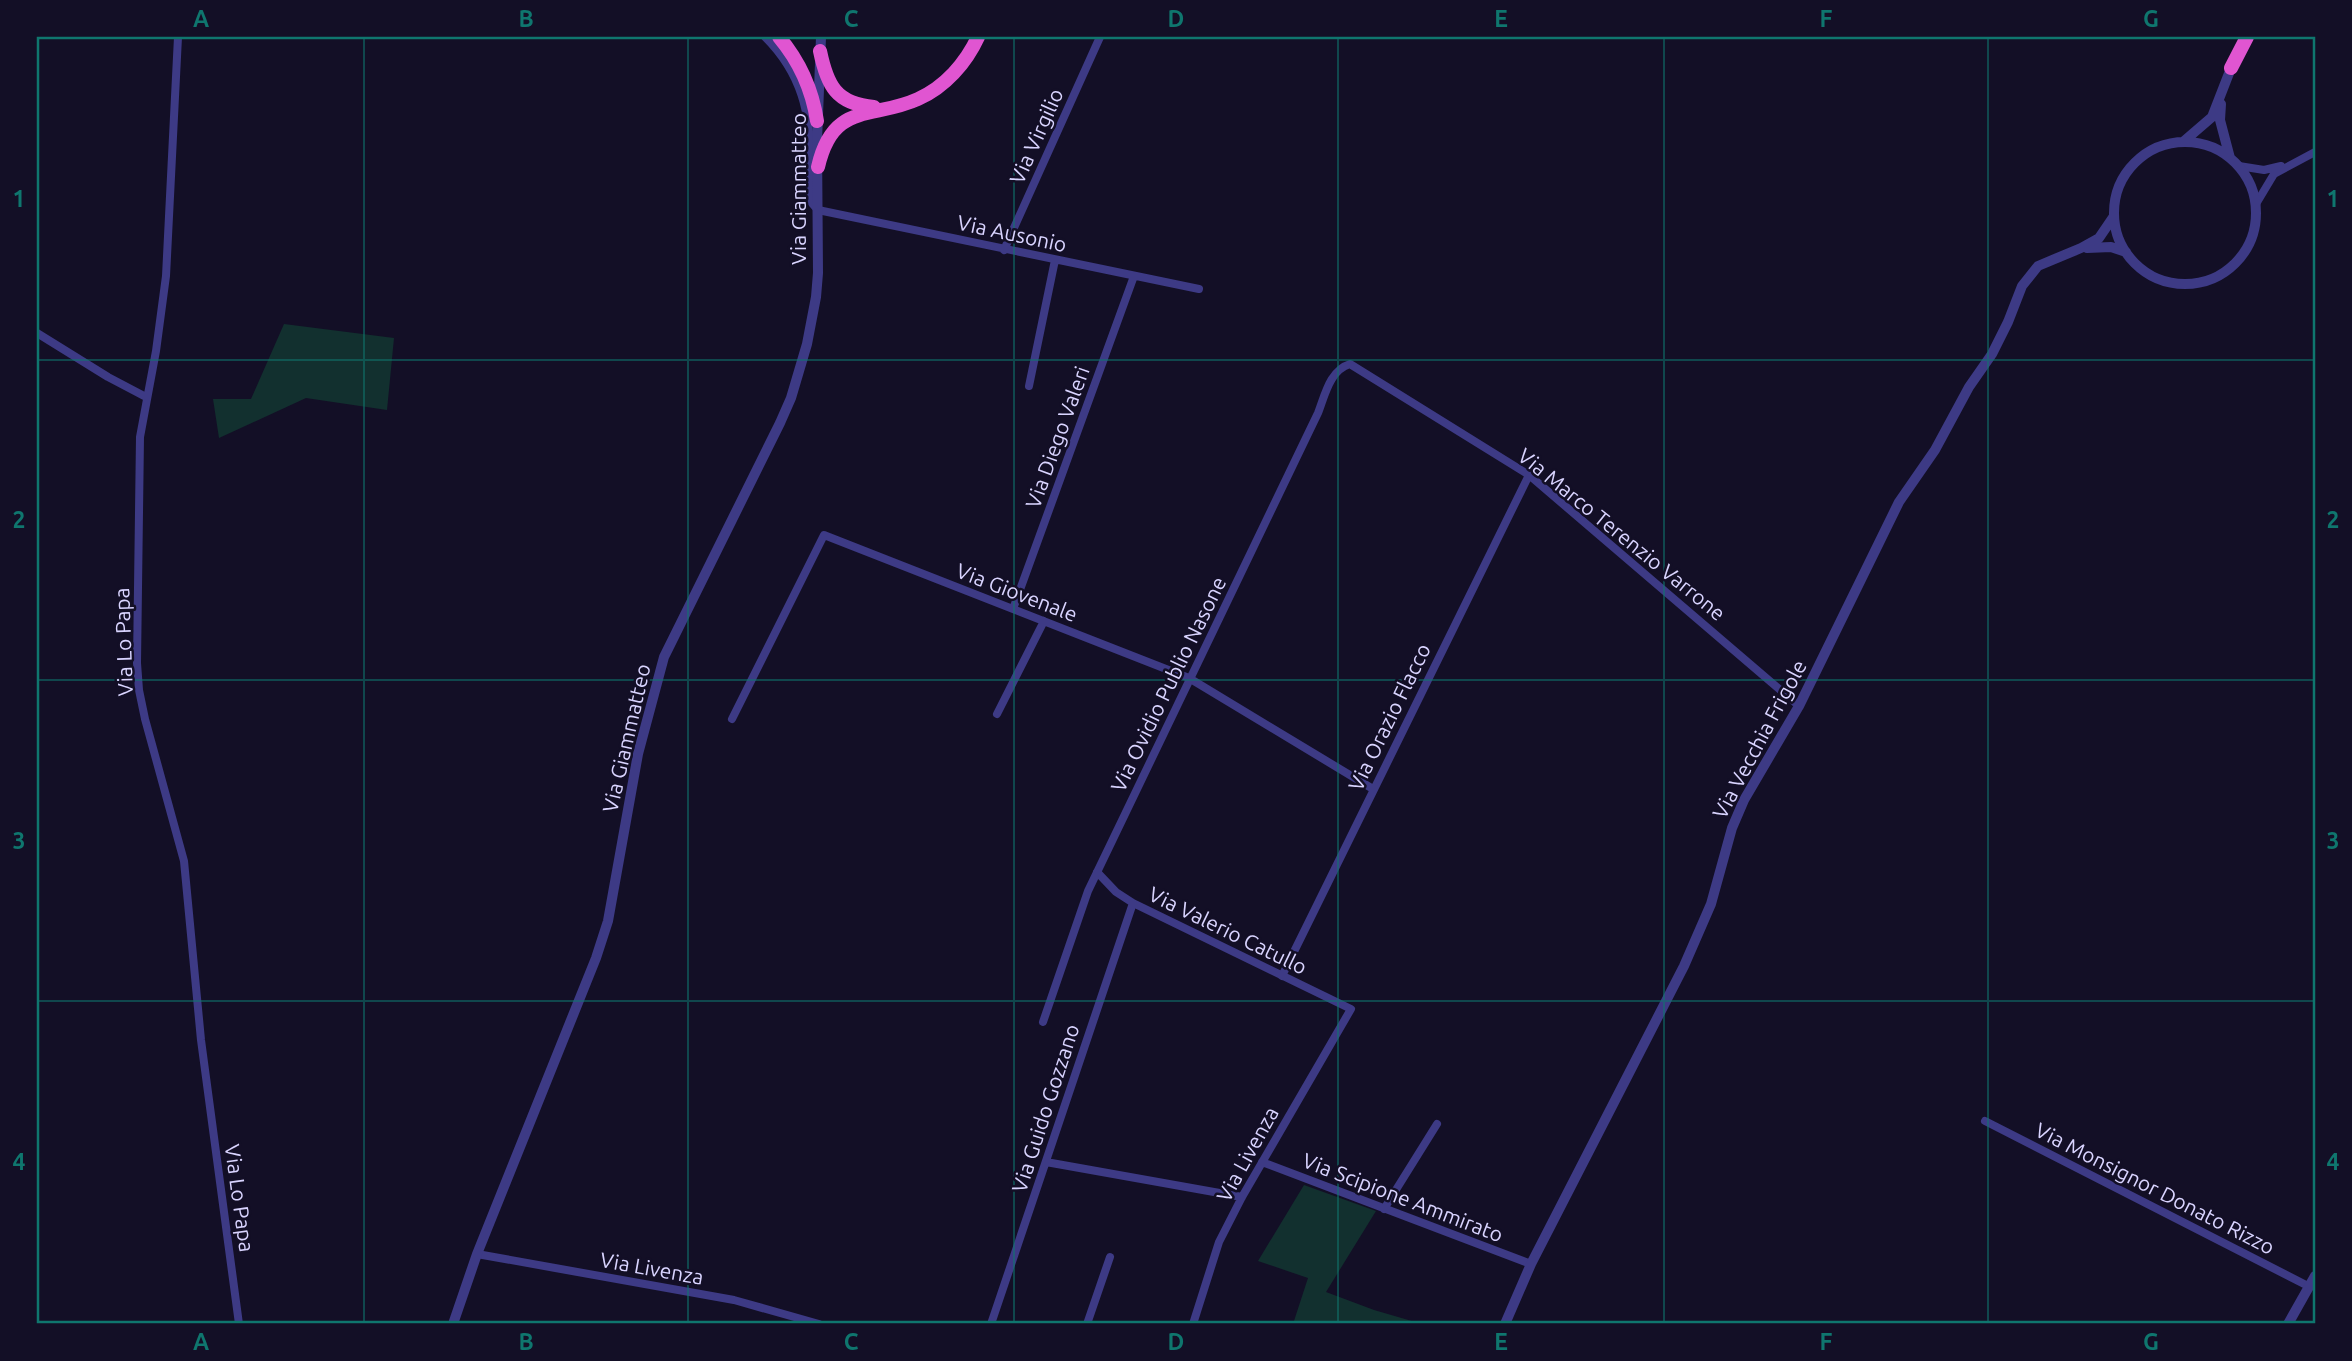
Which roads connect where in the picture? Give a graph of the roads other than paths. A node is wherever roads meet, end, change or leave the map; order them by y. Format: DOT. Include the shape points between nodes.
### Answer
graph roads {
  1 [pos="178,37"];
  2 [pos="765,37"];
  3 [pos="779,37"];
  4 [pos="978,37"];
  5 [pos="1100,37"];
  6 [pos="2238,37"];
  7 [pos="2246,37"];
  8 [pos="820,44"];
  9 [pos="2233,63"];
  10 [pos="2223,94"];
  11 [pos="897,105"];
  12 [pos="817,121"];
  13 [pos="2183,142"];
  14 [pos="2315,152"];
  15 [pos="2234,162"];
  16 [pos="2287,165"];
  17 [pos="818,167"];
  18 [pos="2256,204"];
  19 [pos="818,211"];
  20 [pos="2114,216"];
  21 [pos="2081,248"];
  22 [pos="1004,250"];
  23 [pos="2126,252"];
  24 [pos="1055,260"];
  25 [pos="1134,276"];
  26 [pos="1199,289"];
  27 [pos="37,333"];
  28 [pos="1340,367"];
  29 [pos="1029,386"];
  30 [pos="146,397"];
  31 [pos="1529,475"];
  32 [pos="1013,609"];
  33 [pos="1044,621"];
  34 [pos="1189,678"];
  35 [pos="1799,706"];
  36 [pos="997,714"];
  37 [pos="732,719"];
  38 [pos="1373,789"];
  39 [pos="1097,872"];
  40 [pos="1133,904"];
  41 [pos="1282,976"];
  42 [pos="1351,1009"];
  43 [pos="1043,1022"];
  44 [pos="1985,1121"];
  45 [pos="1437,1124"];
  46 [pos="1046,1162"];
  47 [pos="1262,1162"];
  48 [pos="1242,1197"];
  49 [pos="1384,1209"];
  50 [pos="477,1254"];
  51 [pos="1110,1257"];
  52 [pos="1531,1264"];
  53 [pos="2312,1282"];
  54 [pos="239,1324"];
  55 [pos="453,1324"];
  56 [pos="819,1324"];
  57 [pos="991,1324"];
  58 [pos="1087,1324"];
  59 [pos="1193,1324"];
  60 [pos="1504,1324"];
  61 [pos="2288,1324"];
  1 -- 30 [label="street, Via Lo Papa" via="166,276"];
  2 -- 19 [label="street" via="786,60 799,85 809,131 811,202"];
  3 -- 12 [label="highway" via="807,80"];
  4 -- 11 [label="highway" via="943,83 920,98"];
  5 -- 22 [label="street, Via Virgilio"];
  6 -- 9 [label="highway"];
  7 -- 9 [label="highway"];
  8 -- 11 [label="highway" via="830,84 842,98 866,106"];
  8 -- 12 [label="street, Via Giammatteo"];
  9 -- 10 [label="street, Via Vecchia Frigole"];
  10 -- 13 [label="street, Via Vecchia Frigole" via="2212,117"];
  10 -- 15 [label="street, Via Vecchia Frigole" via="2220,120"];
  11 -- 17 [label="highway" via="845,122 825,143"];
  12 -- 17 [label="street, Via Giammatteo"];
  13 -- 15 [label="street, Via Vecchia Frigole" via="2216,149"];
  13 -- 20 [label="street, Via Vecchia Frigole" via="2164,145 2133,165 2115,198"];
  14 -- 16 [label="street"];
  15 -- 16 [label="street" via="2264,170"];
  15 -- 18 [label="street, Via Vecchia Frigole" via="2250,184"];
  16 -- 18 [label="street" via="2274,174"];
  17 -- 19 [label="street, Via Giammatteo"];
  18 -- 23 [label="street, Via Vecchia Frigole" via="2248,245 2219,275 2200,282 2158,278 2140,268"];
  19 -- 22 [label="street, Via Ausonio"];
  19 -- 50 [label="street, Via Giammatteo" via="816,297 800,372 780,423 664,657 638,754 608,922"];
  20 -- 21 [label="street, Via Vecchia Frigole" via="2099,238"];
  20 -- 23 [label="street, Via Vecchia Frigole"];
  21 -- 23 [label="street, Via Vecchia Frigole" via="2111,247"];
  21 -- 35 [label="street, Via Vecchia Frigole" via="2038,266 2022,286 1992,354 1899,502"];
  22 -- 24 [label="street, Via Ausonio"];
  24 -- 25 [label="street, Via Ausonio"];
  24 -- 29 [label="street"];
  25 -- 26 [label="street, Via Ausonio"];
  25 -- 32 [label="street, Via Diego Valeri"];
  27 -- 30 [label="street"];
  28 -- 31 [label="street, Via Marco Terenzio Varrone" via="1350,364"];
  28 -- 34 [label="street, Via Ovidio Publio Nasone"];
  30 -- 54 [label="street, Via Lo Papa" via="137,472 139,690 184,861 201,1041"];
  31 -- 35 [label="street, Via Marco Terenzio Varrone"];
  31 -- 38 [label="street, Via Orazio Flacco"];
  32 -- 33 [label="street, Via Giovenale"];
  32 -- 37 [label="street, Via Giovenale" via="824,535"];
  33 -- 34 [label="street, Via Giovenale"];
  33 -- 36 [label="street"];
  34 -- 38 [label="street, Via Giovenale"];
  34 -- 39 [label="street, Via Ovidio Publio Nasone"];
  35 -- 52 [label="street, Via Vecchia Frigole" via="1744,800 1711,904 1684,966"];
  38 -- 41 [label="street, Via Orazio Flacco"];
  39 -- 40 [label="street, Via Valerio Catullo"];
  39 -- 43 [label="street, Via Ovidio Publio Nasone"];
  40 -- 41 [label="street, Via Valerio Catullo"];
  40 -- 46 [label="street, Via Guido Gozzano"];
  41 -- 42 [label="street, Via Valerio Catullo"];
  42 -- 47 [label="street, Via Livenza"];
  44 -- 53 [label="street, Via Monsignor Donato Rizzo"];
  45 -- 49 [label="street"];
  46 -- 48 [label="street"];
  46 -- 57 [label="street, Via Guido Gozzano"];
  47 -- 48 [label="street, Via Livenza"];
  47 -- 49 [label="street, Via Scipione Ammirato"];
  48 -- 59 [label="street, Via Livenza" via="1219,1242"];
  49 -- 52 [label="street, Via Scipione Ammirato"];
  50 -- 55 [label="street, Via Giammatteo"];
  50 -- 56 [label="street, Via Livenza" via="734,1300"];
  51 -- 58 [label="street"];
  52 -- 60 [label="street, Via Vecchia Frigole"];
  53 -- 61 [label="street"];
}
